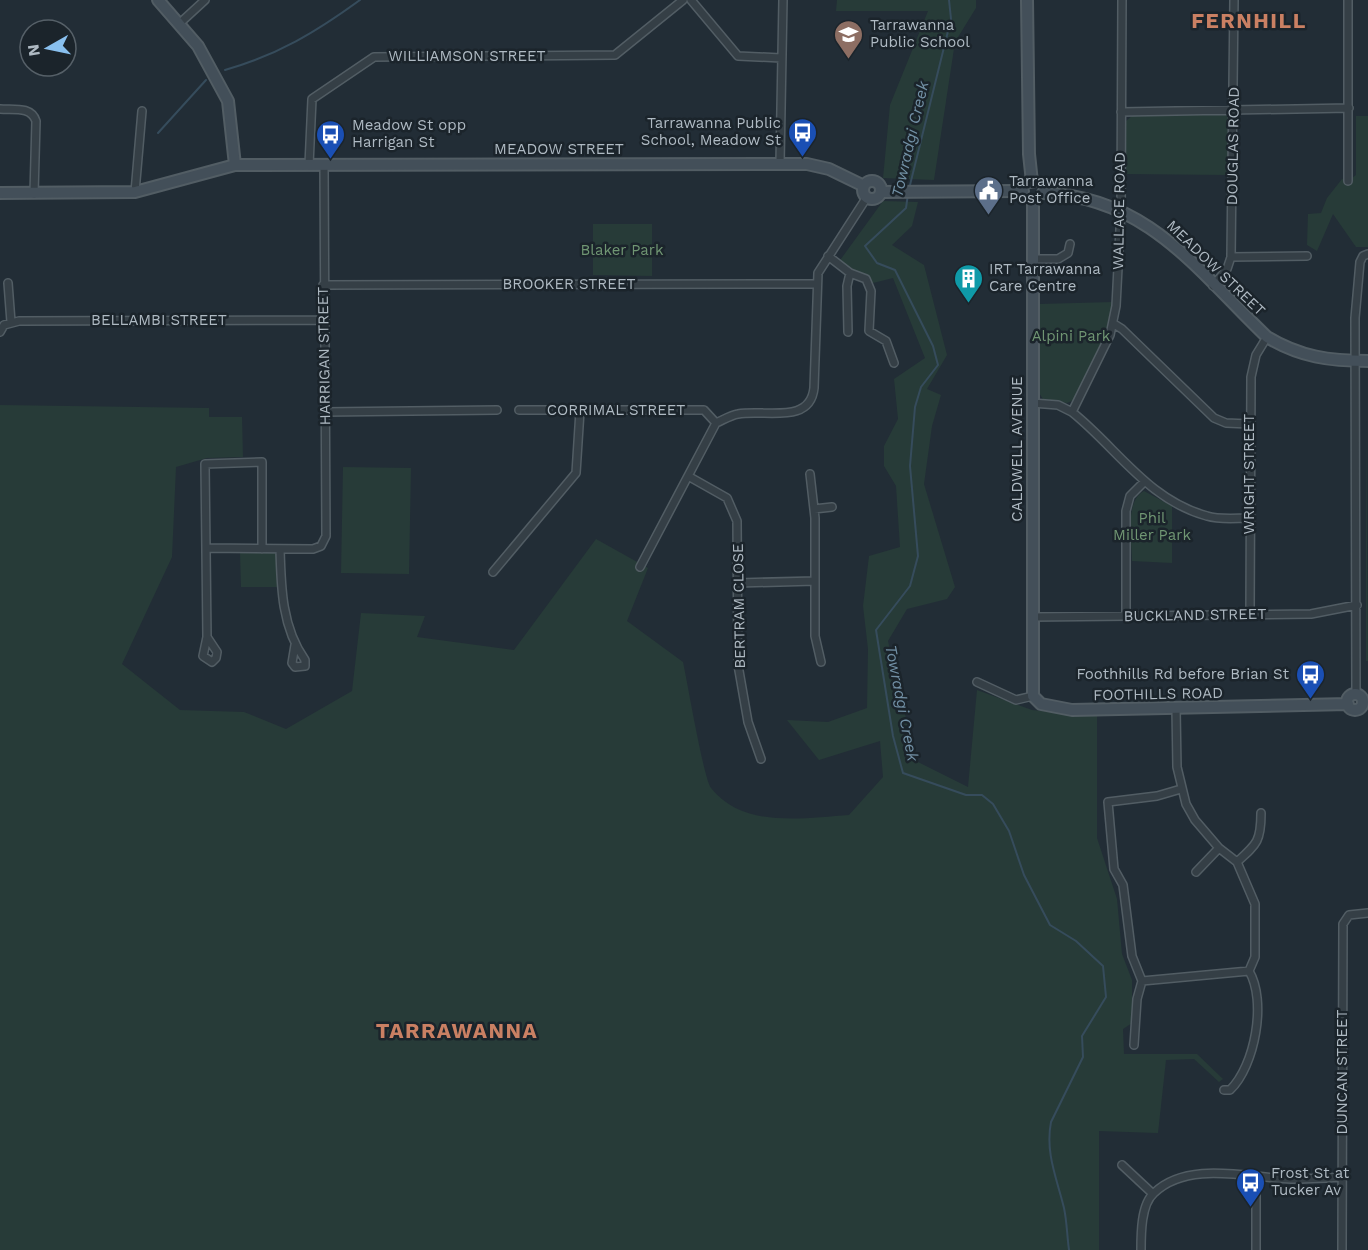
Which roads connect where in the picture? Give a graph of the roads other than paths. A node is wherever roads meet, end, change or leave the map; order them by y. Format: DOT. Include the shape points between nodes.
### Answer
graph roads {
  1 [pos="158,0"];
  2 [pos="205,0"];
  3 [pos="683,0"];
  4 [pos="691,0"];
  5 [pos="783,0"];
  6 [pos="1027,0"];
  7 [pos="1122,0"];
  8 [pos="1234,0"];
  9 [pos="1348,0"];
  10 [pos="180,23"];
  11 [pos="780,58"];
  12 [pos="1349,108"];
  13 [pos="0,109"];
  14 [pos="1233,110"];
  15 [pos="142,111"];
  16 [pos="1121,112"];
  17 [pos="780,163"];
  18 [pos="235,165"];
  19 [pos="309,165"];
  20 [pos="324,165"];
  21 [pos="1348,181"];
  22 [pos="1032,182"];
  23 [pos="1023,191"];
  24 [pos="135,192"];
  25 [pos="866,192"];
  26 [pos="0,193"];
  27 [pos="1042,193"];
  28 [pos="34,194"];
  29 [pos="1033,202"];
  30 [pos="1121,210"];
  31 [pos="1070,244"];
  32 [pos="1368,254"];
  33 [pos="828,256"];
  34 [pos="1231,256"];
  35 [pos="1307,256"];
  36 [pos="1032,259"];
  37 [pos="850,273"];
  38 [pos="8,283"];
  39 [pos="816,284"];
  40 [pos="323,285"];
  41 [pos="1213,286"];
  42 [pos="323,320"];
  43 [pos="11,322"];
  44 [pos="1114,324"];
  45 [pos="0,332"];
  46 [pos="848,332"];
  47 [pos="1267,337"];
  48 [pos="1362,361"];
  49 [pos="894,363"];
  50 [pos="1032,403"];
  51 [pos="497,410"];
  52 [pos="519,410"];
  53 [pos="580,411"];
  54 [pos="325,412"];
  55 [pos="1072,412"];
  56 [pos="716,423"];
  57 [pos="1249,424"];
  58 [pos="810,474"];
  59 [pos="688,476"];
  60 [pos="1144,482"];
  61 [pos="832,507"];
  62 [pos="814,509"];
  63 [pos="1249,518"];
  64 [pos="206,548"];
  65 [pos="262,549"];
  66 [pos="280,549"];
  67 [pos="640,567"];
  68 [pos="493,572"];
  69 [pos="815,581"];
  70 [pos="738,583"];
  71 [pos="1357,605"];
  72 [pos="1250,615"];
  73 [pos="1126,616"];
  74 [pos="1032,617"];
  75 [pos="207,637"];
  76 [pos="295,645"];
  77 [pos="821,662"];
  78 [pos="976,682"];
  79 [pos="1033,696"];
  80 [pos="1362,701"];
  81 [pos="1176,709"];
  82 [pos="760,759"];
  83 [pos="1181,789"];
  84 [pos="1261,813"];
  85 [pos="1219,848"];
  86 [pos="1237,862"];
  87 [pos="1196,872"];
  88 [pos="1368,913"];
  89 [pos="1249,971"];
  90 [pos="1142,981"];
  91 [pos="1134,1045"];
  92 [pos="1224,1090"];
  93 [pos="1122,1165"];
  94 [pos="1256,1176"];
  95 [pos="1342,1177"];
  96 [pos="1152,1193"];
  97 [pos="1141,1250"];
  98 [pos="1256,1250"];
  99 [pos="1342,1250"];
  1 -- 10 [label="main road"];
  2 -- 10 [label="street"];
  3 -- 19 [label="street, WILLIAMSON STREET" via="615,55 374,57 312,99"];
  4 -- 11 [label="street" via="738,56"];
  5 -- 11 [label="street"];
  6 -- 22 [label="main road"];
  7 -- 16 [label="street, WALLACE ROAD"];
  8 -- 14 [label="street, DOUGLAS ROAD"];
  9 -- 12 [label="street"];
  10 -- 18 [label="main road" via="198,46 228,101"];
  11 -- 17 [label="street"];
  12 -- 14 [label="street"];
  12 -- 21 [label="street"];
  13 -- 28 [label="street" via="28,110 36,121"];
  14 -- 16 [label="street"];
  14 -- 34 [label="street, DOUGLAS ROAD"];
  15 -- 24 [label="street"];
  16 -- 30 [label="street, WALLACE ROAD"];
  17 -- 20 [label="main road, MEADOW STREET"];
  17 -- 25 [label="main road, MEADOW STREET" via="820,166"];
  18 -- 19 [label="main road, MEADOW STREET"];
  18 -- 24 [label="main road, MEADOW STREET"];
  19 -- 20 [label="main road, MEADOW STREET"];
  20 -- 40 [label="street, HARRIGAN STREET"];
  22 -- 23 [label="main road"];
  22 -- 27 [label="main road" via="1039,185"];
  23 -- 25 [label="main road, MEADOW STREET" via="881,192 875,182"];
  23 -- 29 [label="main road" via="1025,198"];
  24 -- 28 [label="main road, MEADOW STREET"];
  25 -- 33 [label="street"];
  26 -- 28 [label="main road, MEADOW STREET"];
  27 -- 29 [label="main road"];
  27 -- 30 [label="main road, MEADOW STREET" via="1082,198"];
  29 -- 36 [label="main road, CALDWELL AVENUE"];
  30 -- 41 [label="main road, MEADOW STREET" via="1161,235"];
  30 -- 44 [label="street, WALLACE ROAD"];
  31 -- 36 [label="street" via="1062,258"];
  32 -- 48 [label="street" via="1360,262 1355,318"];
  33 -- 37 [label="street"];
  33 -- 39 [label="street"];
  34 -- 35 [label="street"];
  34 -- 41 [label="street, DOUGLAS ROAD" via="1227,269"];
  36 -- 50 [label="main road, CALDWELL AVENUE"];
  37 -- 46 [label="street"];
  37 -- 49 [label="street" via="866,279 871,291 869,331 886,341"];
  38 -- 43 [label="street"];
  39 -- 40 [label="street, BROOKER STREET"];
  39 -- 56 [label="street" via="814,388 810,405 796,411 737,414"];
  40 -- 42 [label="street, HARRIGAN STREET"];
  41 -- 47 [label="main road, MEADOW STREET"];
  42 -- 43 [label="street, BELLAMBI STREET"];
  42 -- 54 [label="street, HARRIGAN STREET"];
  43 -- 45 [label="street"];
  44 -- 55 [label="street, WALLACE ROAD"];
  44 -- 57 [label="street" via="1214,418"];
  47 -- 48 [label="main road, MEADOW STREET" via="1310,357"];
  47 -- 57 [label="street, WRIGHT STREET" via="1253,364"];
  48 -- 71 [label="street"];
  50 -- 55 [label="street" via="1058,405"];
  50 -- 74 [label="main road, CALDWELL AVENUE"];
  51 -- 54 [label="street"];
  52 -- 53 [label="street, CORRIMAL STREET"];
  53 -- 56 [label="street, CORRIMAL STREET" via="704,410"];
  53 -- 68 [label="street" via="576,473"];
  54 -- 66 [label="street, HARRIGAN STREET" via="326,536 321,546"];
  55 -- 60 [label="street"];
  56 -- 59 [label="street"];
  57 -- 63 [label="street, WRIGHT STREET"];
  58 -- 62 [label="street"];
  59 -- 67 [label="street"];
  59 -- 70 [label="street, BERTRAM CLOSE" via="727,498 737,521"];
  60 -- 63 [label="street" via="1173,503 1209,517"];
  60 -- 73 [label="street" via="1130,496 1126,511"];
  61 -- 62 [label="street"];
  62 -- 69 [label="street"];
  63 -- 72 [label="street, WRIGHT STREET"];
  64 -- 65 [label="street"];
  64 -- 65 [label="street" via="206,464 262,462"];
  64 -- 75 [label="street"];
  65 -- 66 [label="street"];
  66 -- 76 [label="street" via="281,591"];
  69 -- 70 [label="street"];
  69 -- 77 [label="street" via="815,636"];
  70 -- 82 [label="street, BERTRAM CLOSE" via="738,665 748,722"];
  71 -- 72 [label="street, BUCKLAND STREET" via="1311,614"];
  71 -- 80 [label="street"];
  72 -- 73 [label="street, BUCKLAND STREET"];
  73 -- 74 [label="street, BUCKLAND STREET"];
  74 -- 79 [label="main road, CALDWELL AVENUE"];
  78 -- 79 [label="street, FOOTHILLS ROAD" via="1016,700"];
  79 -- 81 [label="main road, FOOTHILLS ROAD" via="1041,704 1072,710"];
  80 -- 81 [label="main road, FOOTHILLS ROAD" via="1351,696 1348,704"];
  81 -- 83 [label="street"];
  83 -- 85 [label="street" via="1195,820"];
  83 -- 90 [label="street" via="1108,802 1114,869 1123,885 1132,956"];
  84 -- 86 [label="street" via="1261,835"];
  85 -- 86 [label="street"];
  85 -- 87 [label="street"];
  86 -- 89 [label="street" via="1255,904 1255,957"];
  88 -- 95 [label="street, DUNCAN STREET" via="1349,915 1342,924"];
  89 -- 90 [label="street"];
  89 -- 92 [label="street" via="1255,981 1255,1038 1250,1062 1239,1081 1230,1090"];
  90 -- 91 [label="street"];
  93 -- 96 [label="street"];
  94 -- 95 [label="street"];
  94 -- 96 [label="street" via="1202,1174 1177,1178"];
  94 -- 98 [label="street"];
  95 -- 99 [label="street, DUNCAN STREET"];
  96 -- 97 [label="street" via="1145,1211"];
}
